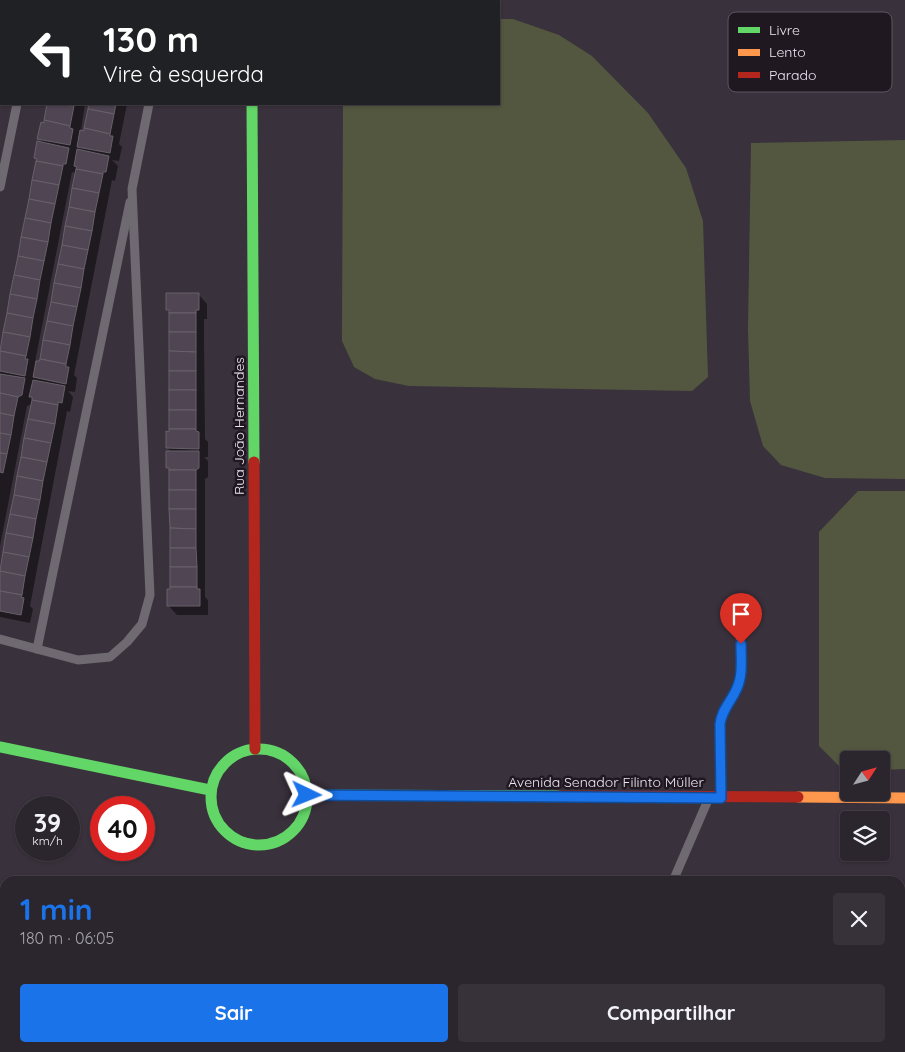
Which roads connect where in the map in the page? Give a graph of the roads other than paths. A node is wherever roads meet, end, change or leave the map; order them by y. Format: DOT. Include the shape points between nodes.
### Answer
graph roads {
  1 [pos="17,105"];
  2 [pos="149,105"];
  3 [pos="252,105"];
  4 [pos="0,187"];
  5 [pos="132,189"];
  6 [pos="740,613"];
  7 [pos="0,639"];
  8 [pos="37,649"];
  9 [pos="0,747"];
  10 [pos="255,749"];
  11 [pos="210,790"];
  12 [pos="307,795"];
  13 [pos="709,798"];
  14 [pos="721,798"];
  15 [pos="905,798"];
  16 [pos="675,876"];
  1 -- 4 [label="lane"];
  2 -- 5 [label="lane"];
  3 -- 10 [label="street, Rua João Hernandes"];
  5 -- 8 [label="lane"];
  5 -- 8 [label="lane" via="150,595 142,624 110,657 78,660"];
  6 -- 14 [label="lane" via="741,676 722,713 720,724"];
  7 -- 8 [label="lane"];
  9 -- 11 [label="street"];
  10 -- 11 [label="street" via="239,752 226,761 215,774"];
  10 -- 12 [label="street" via="271,750 285,756 304,780"];
  11 -- 12 [label="street" via="216,821 240,843 256,846 272,844 287,837 306,811"];
  12 -- 13 [label="street, Avenida Senador Filinto Müller"];
  13 -- 14 [label="street, Avenida Senador Filinto Müller"];
  13 -- 16 [label="lane"];
  14 -- 15 [label="street, Avenida Senador Filinto Müller"];
}
